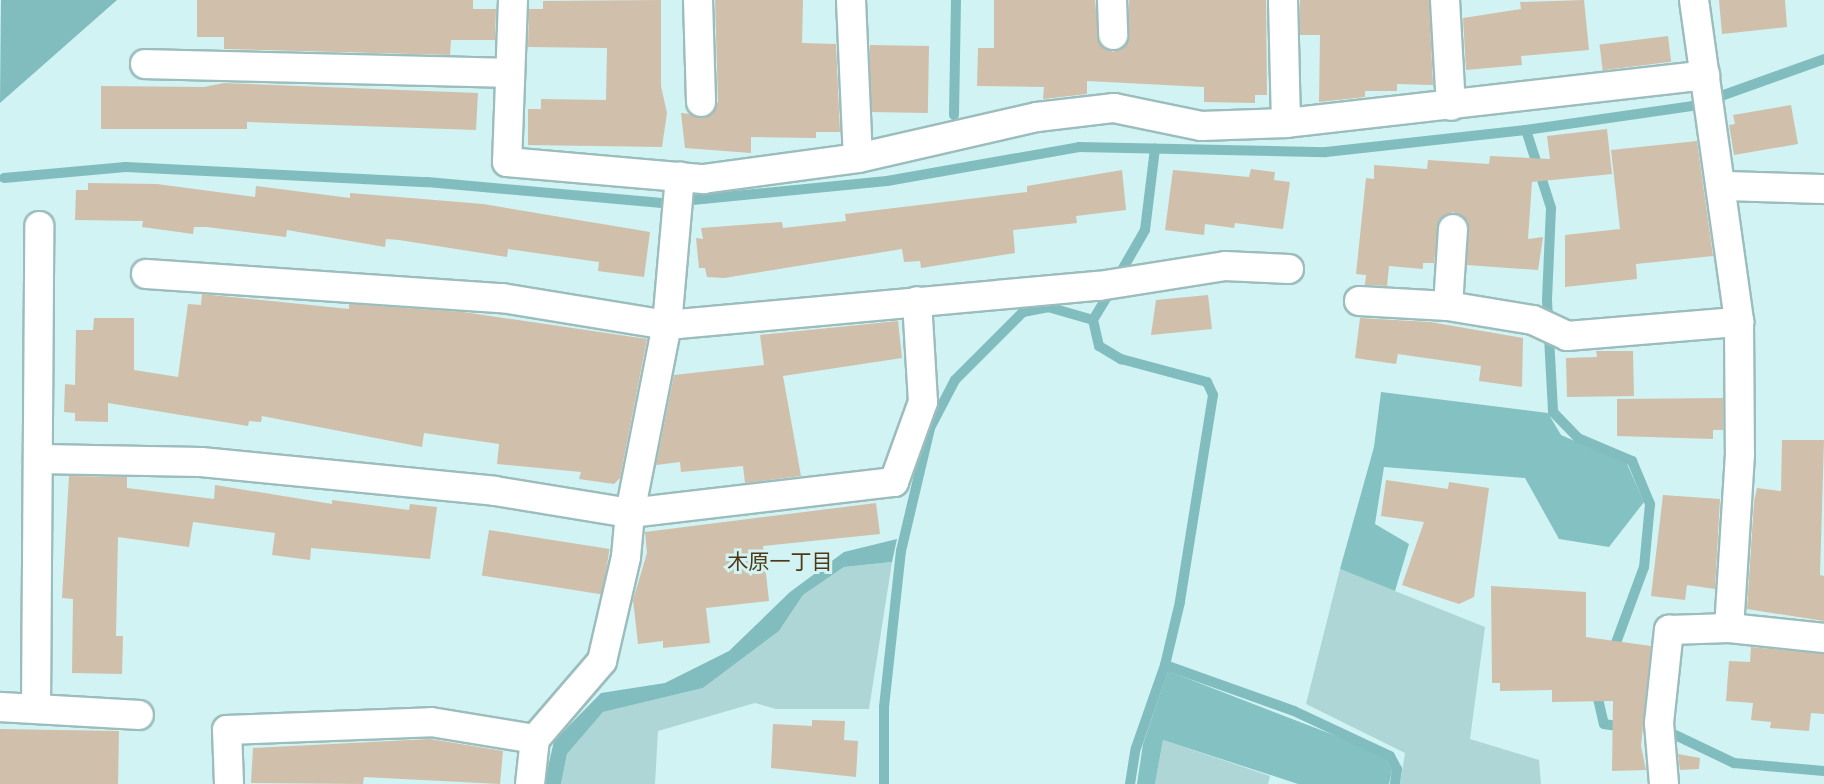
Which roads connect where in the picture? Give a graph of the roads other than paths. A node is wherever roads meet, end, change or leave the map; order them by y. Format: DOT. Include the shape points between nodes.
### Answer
graph roads {
  1 [pos="513,0"];
  2 [pos="698,0"];
  3 [pos="851,0"];
  4 [pos="1112,0"];
  5 [pos="1283,0"];
  6 [pos="1445,0"];
  7 [pos="1694,0"];
  8 [pos="1113,35"];
  9 [pos="145,64"];
  10 [pos="510,73"];
  11 [pos="1708,90"];
  12 [pos="701,102"];
  13 [pos="1451,106"];
  14 [pos="1286,123"];
  15 [pos="858,158"];
  16 [pos="680,177"];
  17 [pos="1724,186"];
  18 [pos="1824,189"];
  19 [pos="40,226"];
  20 [pos="1453,229"];
  21 [pos="1289,269"];
  22 [pos="146,274"];
  23 [pos="917,301"];
  24 [pos="1359,302"];
  25 [pos="1448,306"];
  26 [pos="1740,322"];
  27 [pos="667,325"];
  28 [pos="40,459"];
  29 [pos="630,513"];
  30 [pos="1730,628"];
  31 [pos="1824,638"];
  32 [pos="0,707"];
  33 [pos="36,707"];
  34 [pos="139,715"];
  35 [pos="535,739"];
  36 [pos="229,784"];
  37 [pos="530,784"];
  38 [pos="1664,784"];
  1 -- 10 [label="street"];
  2 -- 12 [label="street"];
  3 -- 15 [label="street"];
  4 -- 8 [label="street"];
  5 -- 14 [label="street"];
  6 -- 13 [label="street"];
  7 -- 11 [label="street"];
  9 -- 10 [label="street"];
  10 -- 16 [label="street" via="507,162"];
  11 -- 13 [label="street"];
  11 -- 17 [label="street"];
  13 -- 14 [label="street"];
  14 -- 15 [label="street" via="1201,126 1114,108 1037,117"];
  15 -- 16 [label="street"];
  16 -- 27 [label="street"];
  17 -- 18 [label="street"];
  17 -- 26 [label="street"];
  19 -- 28 [label="street"];
  20 -- 25 [label="street"];
  21 -- 23 [label="street" via="1225,266 1099,286"];
  22 -- 27 [label="street" via="502,298"];
  23 -- 27 [label="street"];
  23 -- 29 [label="street" via="923,402 894,482"];
  24 -- 25 [label="street"];
  25 -- 26 [label="street" via="1533,320 1567,335"];
  26 -- 30 [label="street" via="1740,454"];
  27 -- 29 [label="street"];
  28 -- 29 [label="street" via="201,462 495,491"];
  28 -- 33 [label="street"];
  29 -- 35 [label="street" via="626,557 602,661"];
  30 -- 31 [label="street"];
  30 -- 38 [label="street" via="1669,630 1659,723"];
  32 -- 33 [label="street"];
  33 -- 34 [label="street"];
  35 -- 36 [label="street" via="431,722 227,730"];
  35 -- 37 [label="street"];
}
